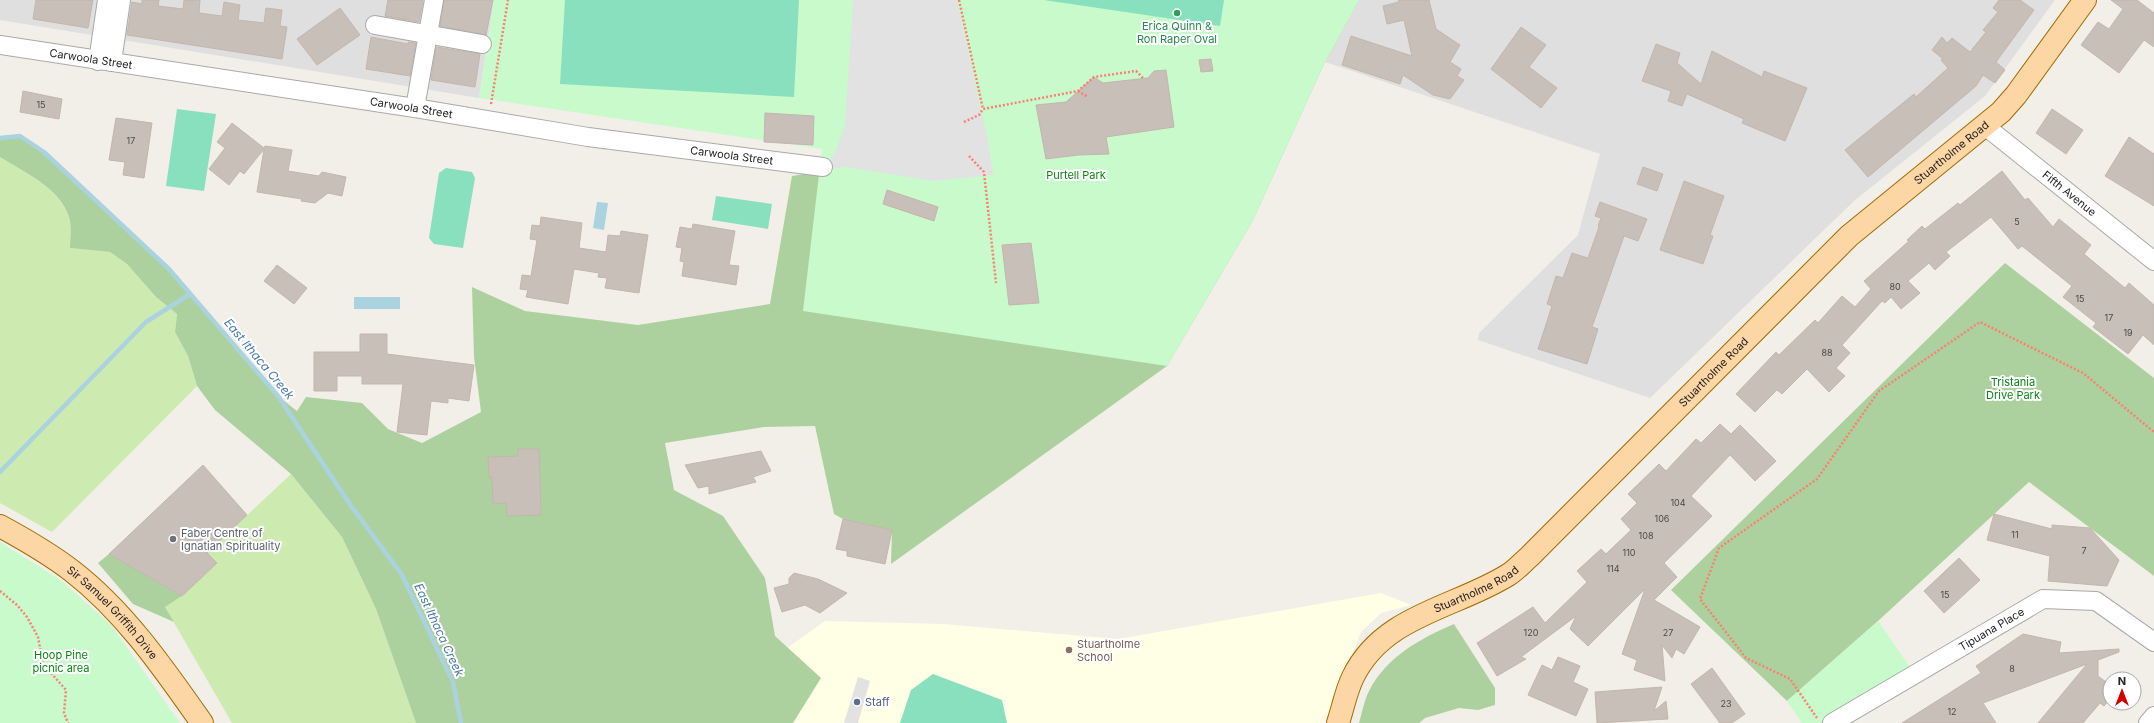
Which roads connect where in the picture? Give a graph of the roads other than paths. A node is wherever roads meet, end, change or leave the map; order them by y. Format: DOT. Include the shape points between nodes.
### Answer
graph roads {
  1 [pos="107,0"];
  2 [pos="121,0"];
  3 [pos="434,0"];
  4 [pos="2085,0"];
  5 [pos="375,25"];
  6 [pos="428,35"];
  7 [pos="482,44"];
  8 [pos="0,45"];
  9 [pos="105,62"];
  10 [pos="415,108"];
  11 [pos="1985,126"];
  12 [pos="823,167"];
  13 [pos="2154,261"];
  14 [pos="0,526"];
  15 [pos="2154,642"];
  16 [pos="2154,716"];
  17 [pos="202,723"];
  18 [pos="1338,723"];
  19 [pos="1832,723"];
  20 [pos="2148,723"];
  1 -- 9 [label="street"];
  2 -- 9 [label="street"];
  3 -- 6 [label="street"];
  4 -- 11 [label="main road, Stuartholme Road" via="2016,95"];
  5 -- 6 [label="street"];
  6 -- 7 [label="street"];
  6 -- 10 [label="street"];
  8 -- 9 [label="street, Carwoola Street"];
  9 -- 10 [label="street, Carwoola Street"];
  10 -- 12 [label="street, Carwoola Street" via="588,137"];
  11 -- 13 [label="street, Fifth Avenue"];
  11 -- 18 [label="main road, Stuartholme Road" via="1849,236 1509,575 1402,624 1381,640 1353,677"];
  14 -- 17 [label="main road, Sir Samuel Griffith Drive" via="72,571 120,615 159,663"];
  15 -- 19 [label="street, Tipuana Place" via="2096,601 2043,599"];
  16 -- 20 [label="street"];
}
